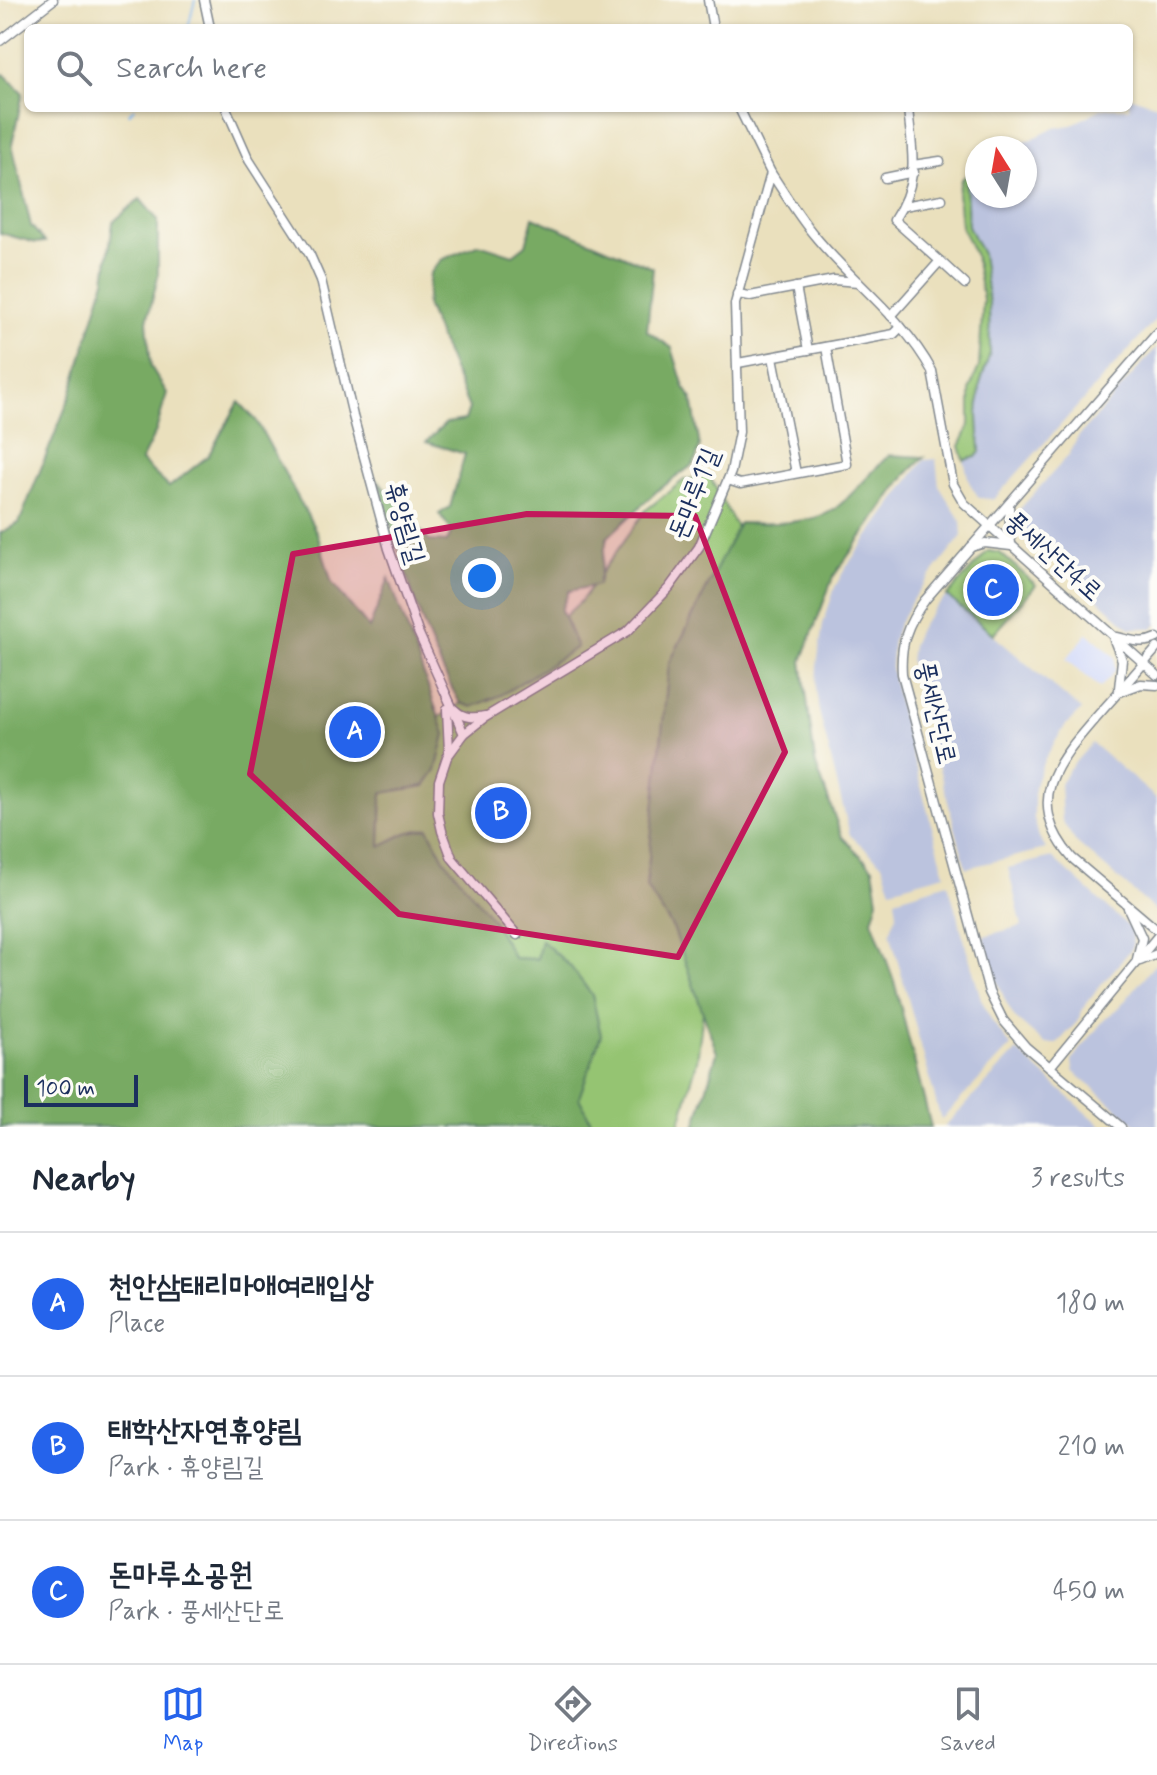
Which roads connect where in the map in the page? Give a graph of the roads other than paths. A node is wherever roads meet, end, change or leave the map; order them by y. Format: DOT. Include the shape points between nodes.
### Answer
graph roads {
  1 [pos="53,0"];
  2 [pos="204,0"];
  3 [pos="708,0"];
  4 [pos="209,24"];
  5 [pos="712,24"];
  6 [pos="0,41"];
  7 [pos="228,112"];
  8 [pos="741,112"];
  9 [pos="908,112"];
  10 [pos="940,161"];
  11 [pos="914,169"];
  12 [pos="771,173"];
  13 [pos="885,178"];
  14 [pos="942,199"];
  15 [pos="791,203"];
  16 [pos="904,206"];
  17 [pos="763,208"];
  18 [pos="837,260"];
  19 [pos="940,261"];
  20 [pos="834,280"];
  21 [pos="859,282"];
  22 [pos="965,284"];
  23 [pos="796,287"];
  24 [pos="737,294"];
  25 [pos="891,316"];
  26 [pos="901,327"];
  27 [pos="1157,333"];
  28 [pos="826,347"];
  29 [pos="808,350"];
  30 [pos="773,357"];
  31 [pos="738,363"];
  32 [pos="796,473"];
  33 [pos="728,480"];
  34 [pos="1009,504"];
  35 [pos="989,526"];
  36 [pos="1011,546"];
  37 [pos="971,547"];
  38 [pos="1112,636"];
  39 [pos="1157,638"];
  40 [pos="1157,648"];
  41 [pos="1143,663"];
  42 [pos="1157,675"];
  43 [pos="1157,685"];
  44 [pos="444,692"];
  45 [pos="1118,692"];
  46 [pos="449,705"];
  47 [pos="487,716"];
  48 [pos="464,734"];
  49 [pos="449,754"];
  50 [pos="1126,904"];
  51 [pos="1157,930"];
  52 [pos="517,935"];
  53 [pos="1157,937"];
  54 [pos="1157,954"];
  55 [pos="1136,963"];
  56 [pos="1050,1067"];
  57 [pos="1121,1127"];
  1 -- 6 [label="street"];
  2 -- 4 [label="street"];
  3 -- 5 [label="street"];
  7 -- 44 [label="street, 휴양림길" via="249,160 321,280 389,549"];
  8 -- 12 [label="street"];
  9 -- 11 [label="street"];
  10 -- 11 [label="street"];
  11 -- 13 [label="street"];
  11 -- 16 [label="street"];
  12 -- 15 [label="street, 풍세산단4로"];
  12 -- 17 [label="street, 돈마루1길"];
  14 -- 16 [label="street"];
  15 -- 17 [label="street" via="770,198"];
  15 -- 18 [label="street, 풍세산단4로"];
  16 -- 19 [label="street" via="894,220"];
  17 -- 24 [label="street, 돈마루1길"];
  18 -- 20 [label="street"];
  18 -- 21 [label="street, 풍세산단4로"];
  19 -- 22 [label="street"];
  19 -- 25 [label="street"];
  20 -- 21 [label="street"];
  20 -- 23 [label="street"];
  21 -- 25 [label="street, 풍세산단4로"];
  23 -- 24 [label="street"];
  23 -- 29 [label="street"];
  24 -- 31 [label="street, 돈마루1길"];
  25 -- 26 [label="street, 풍세산단4로"];
  26 -- 28 [label="street" via="894,334"];
  26 -- 35 [label="street, 풍세산단4로" via="932,371 953,484 964,503"];
  27 -- 34 [label="street, 풍세산단로"];
  28 -- 29 [label="street"];
  28 -- 32 [label="street" via="847,464"];
  29 -- 30 [label="street"];
  30 -- 31 [label="street"];
  30 -- 32 [label="street"];
  31 -- 33 [label="street, 돈마루1길" via="739,432"];
  32 -- 33 [label="street" via="740,484"];
  33 -- 47 [label="street, 돈마루1길" via="699,547 628,631"];
  34 -- 35 [label="street, 풍세산단로"];
  34 -- 36 [label="street"];
  35 -- 36 [label="street, 풍세산단4로"];
  35 -- 37 [label="street, 풍세산단로"];
  36 -- 37 [label="street"];
  36 -- 38 [label="street, 풍세산단4로"];
  37 -- 56 [label="street, 풍세산단로" via="914,615 904,635 902,674 989,992 1003,1020"];
  38 -- 39 [label="street" via="1137,642"];
  38 -- 41 [label="street, 풍세산단4로"];
  38 -- 45 [label="street" via="1122,660"];
  40 -- 41 [label="street"];
  41 -- 42 [label="street, 풍세산단4로"];
  41 -- 45 [label="street"];
  43 -- 45 [label="street"];
  44 -- 46 [label="street, 휴양림길"];
  44 -- 49 [label="street"];
  45 -- 50 [label="street" via="1057,766 1047,800 1048,818 1062,846"];
  46 -- 47 [label="street" via="460,715"];
  46 -- 48 [label="street, 휴양림길"];
  47 -- 48 [label="street, 돈마루1길"];
  48 -- 49 [label="street"];
  49 -- 52 [label="street" via="439,781 438,813 452,858"];
  50 -- 51 [label="street"];
  50 -- 55 [label="street" via="1142,938"];
  53 -- 55 [label="street"];
  54 -- 55 [label="street"];
  55 -- 56 [label="street"];
  56 -- 57 [label="street, 풍세산단로"];
}
